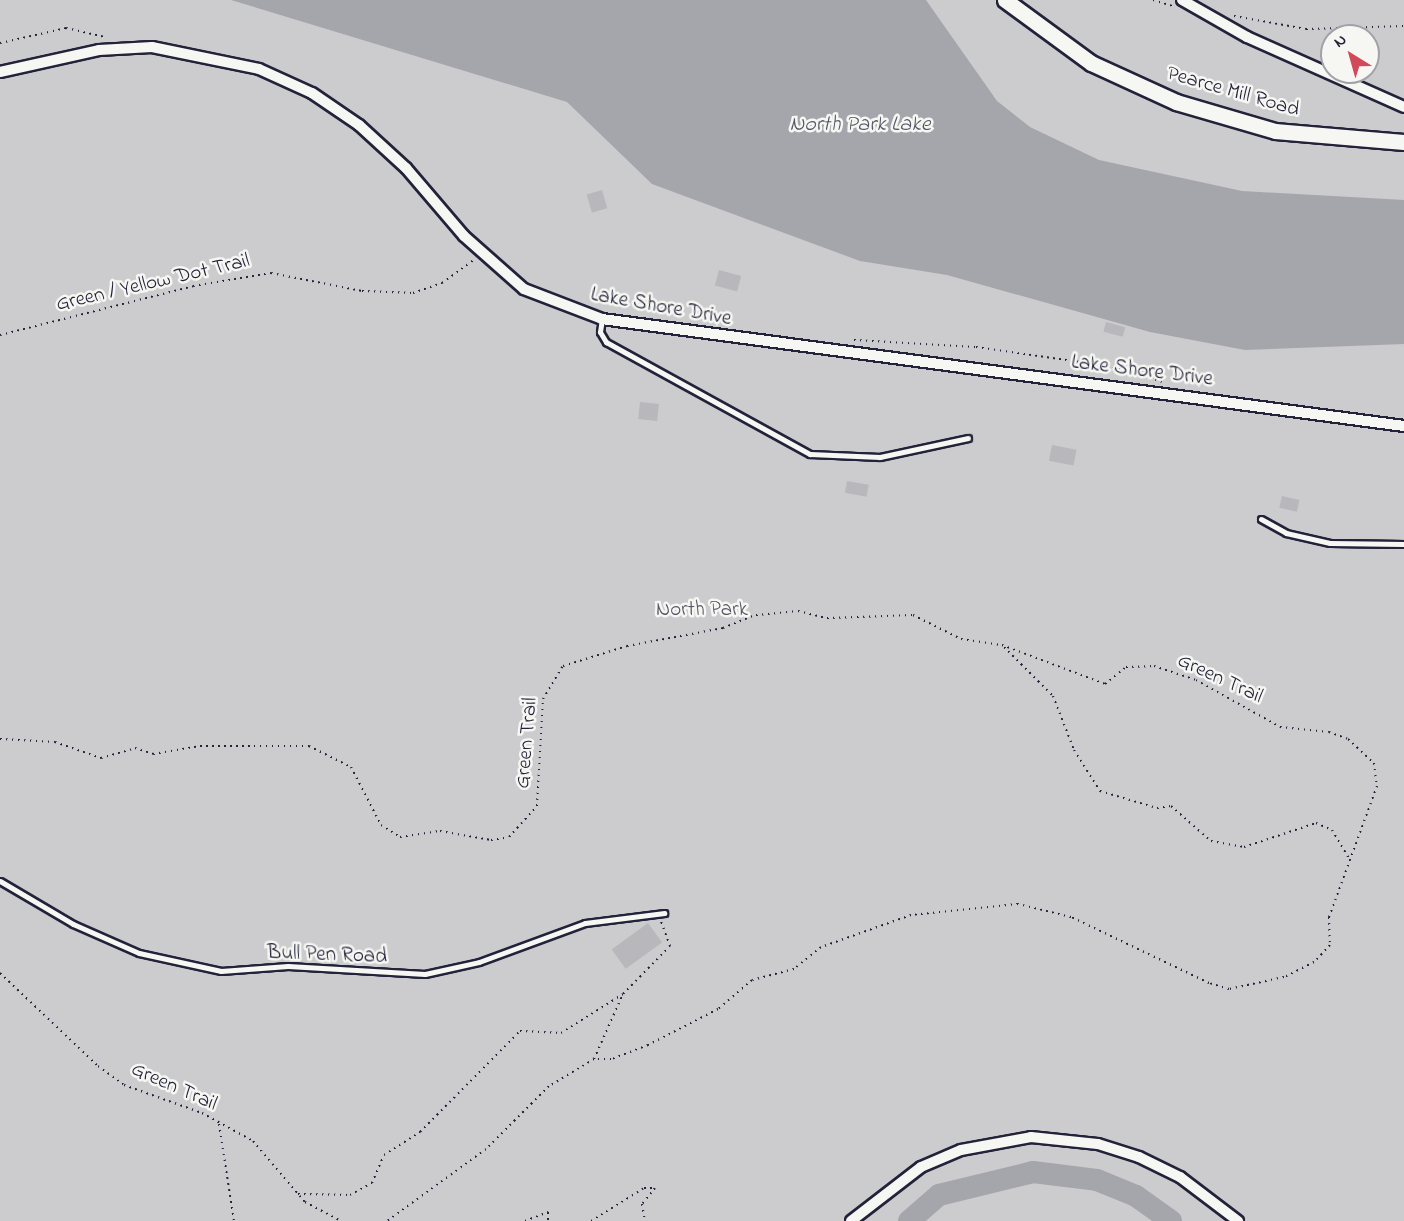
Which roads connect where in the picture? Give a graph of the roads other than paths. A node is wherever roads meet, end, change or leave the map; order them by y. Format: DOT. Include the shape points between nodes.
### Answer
graph roads {
  1 [pos="1005,0"];
  2 [pos="1182,0"];
  3 [pos="0,72"];
  4 [pos="1404,107"];
  5 [pos="1404,142"];
  6 [pos="602,319"];
  7 [pos="1404,426"];
  8 [pos="968,438"];
  9 [pos="1261,519"];
  10 [pos="1404,544"];
  11 [pos="0,881"];
  12 [pos="661,913"];
  13 [pos="851,1221"];
  14 [pos="1238,1221"];
  1 -- 5 [label="street, Pearce Mill Road" via="1091,63 1176,102 1275,131"];
  2 -- 4 [label="street" via="1193,9"];
  3 -- 6 [label="street, Lake Shore Drive" via="99,50 152,47 259,69 312,93 359,125 482,254 524,289"];
  6 -- 7 [label="street, Lake Shore Drive"];
  6 -- 8 [label="lane" via="600,333 606,342 810,454 880,457"];
  9 -- 10 [label="lane" via="1286,533 1319,541"];
  11 -- 12 [label="lane, Bull Pen Road" via="73,924 139,952 221,971 288,966 425,974 479,962 585,923"];
  13 -- 14 [label="street" via="921,1167 961,1150 1031,1137 1089,1142 1138,1157 1180,1178"];
}
